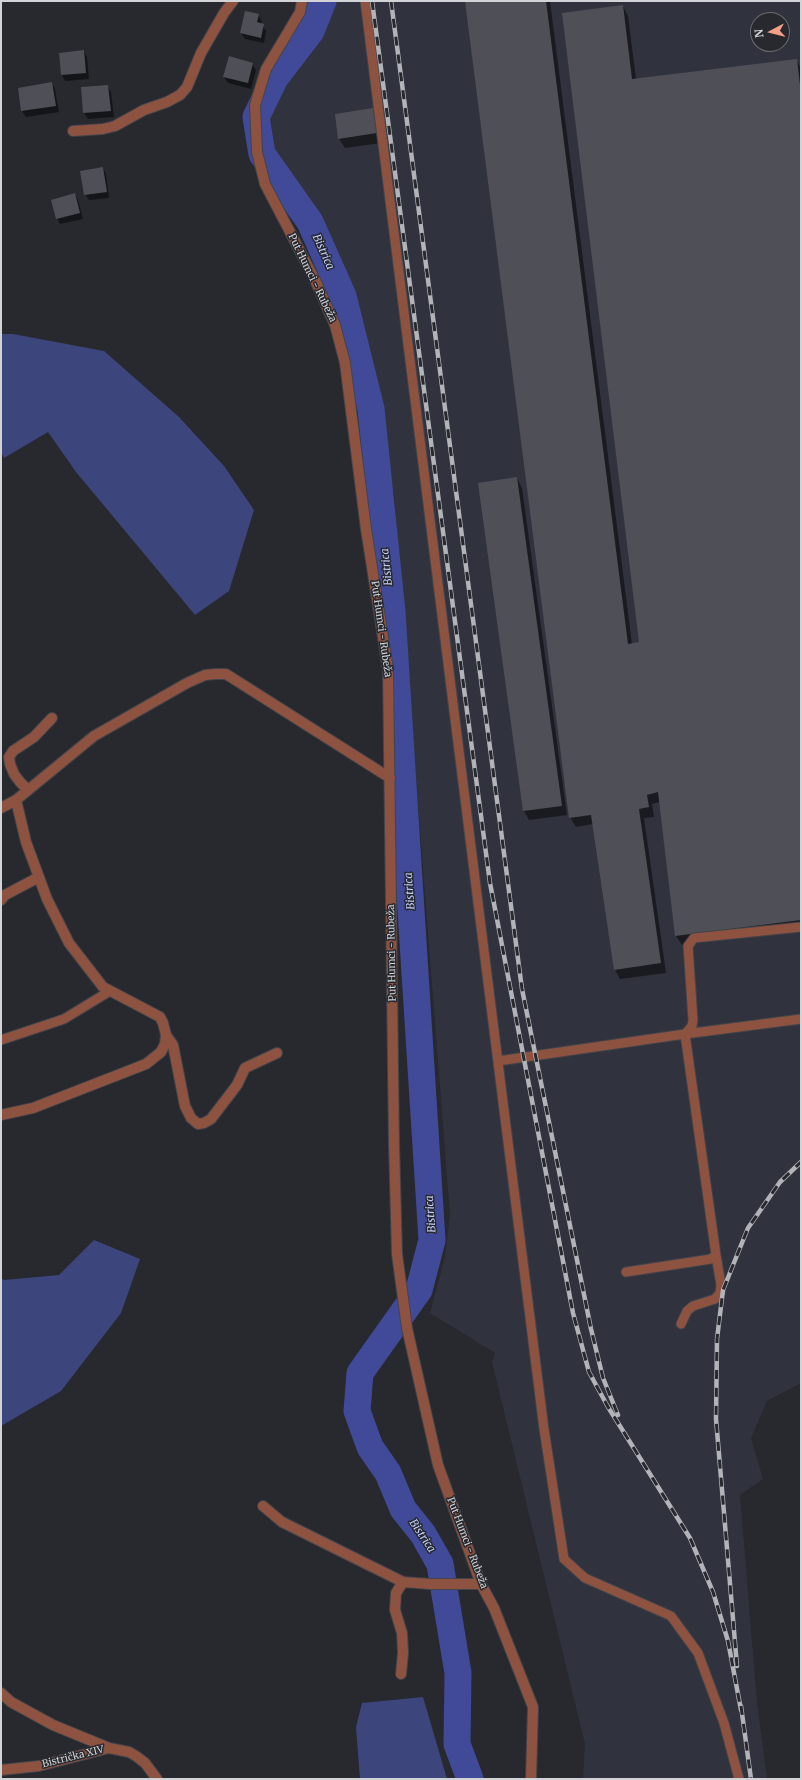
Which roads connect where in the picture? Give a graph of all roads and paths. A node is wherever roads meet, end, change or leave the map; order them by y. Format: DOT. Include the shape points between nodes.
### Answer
graph roads {
  1 [pos="233,1"];
  2 [pos="302,1"];
  3 [pos="365,1"];
  4 [pos="73,131"];
  5 [pos="52,718"];
  6 [pos="390,778"];
  7 [pos="28,790"];
  8 [pos="16,800"];
  9 [pos="1,808"];
  10 [pos="39,877"];
  11 [pos="1,900"];
  12 [pos="801,927"];
  13 [pos="110,991"];
  14 [pos="801,1019"];
  15 [pos="685,1034"];
  16 [pos="166,1035"];
  17 [pos="1,1040"];
  18 [pos="278,1053"];
  19 [pos="498,1061"];
  20 [pos="1,1115"];
  21 [pos="716,1255"];
  22 [pos="626,1272"];
  23 [pos="681,1324"];
  24 [pos="263,1506"];
  25 [pos="403,1582"];
  26 [pos="481,1584"];
  27 [pos="401,1674"];
  28 [pos="1,1694"];
  29 [pos="109,1748"];
  30 [pos="1,1770"];
  31 [pos="157,1779"];
  32 [pos="531,1779"];
  33 [pos="738,1779"];
  1 -- 4 [label="street" via="201,53 187,87 180,95 115,126"];
  2 -- 6 [label="street, Put Humci - Rubeža" via="300,12 266,69 255,105 257,152 265,184 315,280 335,325 345,363 366,529 388,669"];
  3 -- 19 [label="lane"];
  5 -- 7 [label="street" via="9,757 14,774"];
  6 -- 7 [label="street" via="226,674 215,674 205,675 187,684 94,736"];
  6 -- 26 [label="street, Put Humci - Rubeža" via="397,1254 408,1328 438,1465"];
  7 -- 8 [label="street"];
  8 -- 9 [label="street"];
  8 -- 10 [label="street" via="26,842"];
  10 -- 11 [label="street" via="5,895"];
  10 -- 13 [label="street" via="69,943 103,987"];
  12 -- 15 [label="lane" via="694,938 688,946 693,1020 692,1026"];
  13 -- 16 [label="street" via="160,1017"];
  13 -- 17 [label="lane" via="64,1019"];
  14 -- 15 [label="lane"];
  15 -- 19 [label="lane"];
  15 -- 21 [label="lane"];
  16 -- 18 [label="street" via="173,1045 185,1106 191,1118 198,1124 211,1119 237,1084 245,1068"];
  16 -- 20 [label="street" via="161,1052 146,1064 33,1108"];
  19 -- 33 [label="lane" via="544,1429 564,1559 585,1578 671,1616 698,1652 724,1723"];
  21 -- 22 [label="lane" via="711,1259"];
  21 -- 23 [label="lane" via="720,1294 715,1299 693,1306 687,1311"];
  24 -- 25 [label="street" via="282,1522"];
  25 -- 26 [label="street"];
  25 -- 27 [label="street" via="396,1593 396,1610 402,1633"];
  26 -- 32 [label="street, Put Humci - Rubeža" via="494,1608 533,1707"];
  28 -- 29 [label="street" via="53,1725"];
  29 -- 30 [label="street, Bistrička XIV" via="38,1766"];
  29 -- 31 [label="street, Bistrička XIV" via="136,1756"];
}
